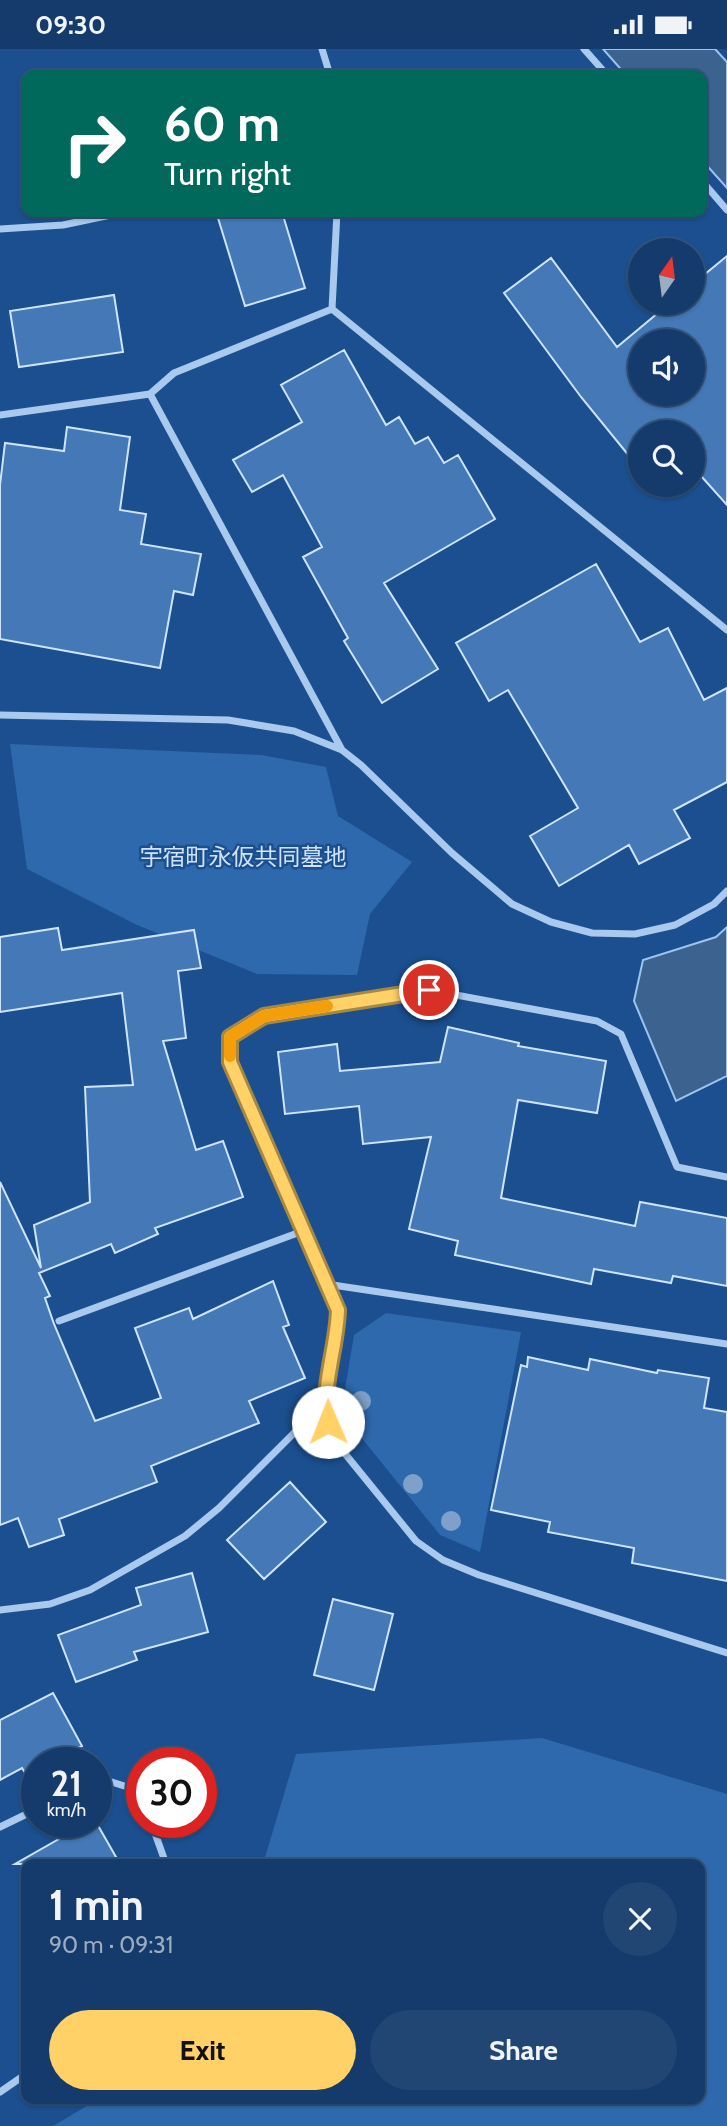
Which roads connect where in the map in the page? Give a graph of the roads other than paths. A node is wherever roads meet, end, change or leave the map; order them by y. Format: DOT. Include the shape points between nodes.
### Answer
graph roads {
  1 [pos="322,49"];
  2 [pos="584,49"];
  3 [pos="328,70"];
  4 [pos="603,70"];
  5 [pos="707,187"];
  6 [pos="727,210"];
  7 [pos="101,217"];
  8 [pos="337,217"];
  9 [pos="0,229"];
  10 [pos="332,309"];
  11 [pos="150,394"];
  12 [pos="0,415"];
  13 [pos="727,630"];
  14 [pos="0,715"];
  15 [pos="342,750"];
  16 [pos="727,891"];
  17 [pos="727,1177"];
  18 [pos="303,1231"];
  19 [pos="326,1284"];
  20 [pos="59,1321"];
  21 [pos="727,1344"];
  22 [pos="324,1403"];
  23 [pos="0,1610"];
  24 [pos="727,1653"];
  25 [pos="21,1817"];
  26 [pos="0,1827"];
  27 [pos="156,1838"];
  28 [pos="164,1859"];
  29 [pos="21,2077"];
  30 [pos="0,2092"];
  1 -- 3 [label="street"];
  2 -- 4 [label="street"];
  5 -- 6 [label="street"];
  7 -- 9 [label="street"];
  8 -- 10 [label="street"];
  10 -- 11 [label="street" via="174,373"];
  10 -- 13 [label="street"];
  11 -- 12 [label="street"];
  11 -- 15 [label="street"];
  14 -- 15 [label="street" via="228,720 294,731"];
  15 -- 16 [label="street" via="512,904 551,922 592,933 635,935 676,925 714,904"];
  17 -- 18 [label="street" via="677,1167 621,1034 597,1021 429,990 264,1016 230,1037 230,1062"];
  18 -- 19 [label="street"];
  18 -- 20 [label="street"];
  19 -- 21 [label="street"];
  19 -- 22 [label="street" via="338,1310 338,1329"];
  22 -- 23 [label="street" via="219,1509 185,1536 90,1590 50,1604"];
  22 -- 24 [label="street" via="342,1450 416,1541 443,1560"];
  25 -- 26 [label="street"];
  27 -- 28 [label="street"];
  29 -- 30 [label="street"];
}
